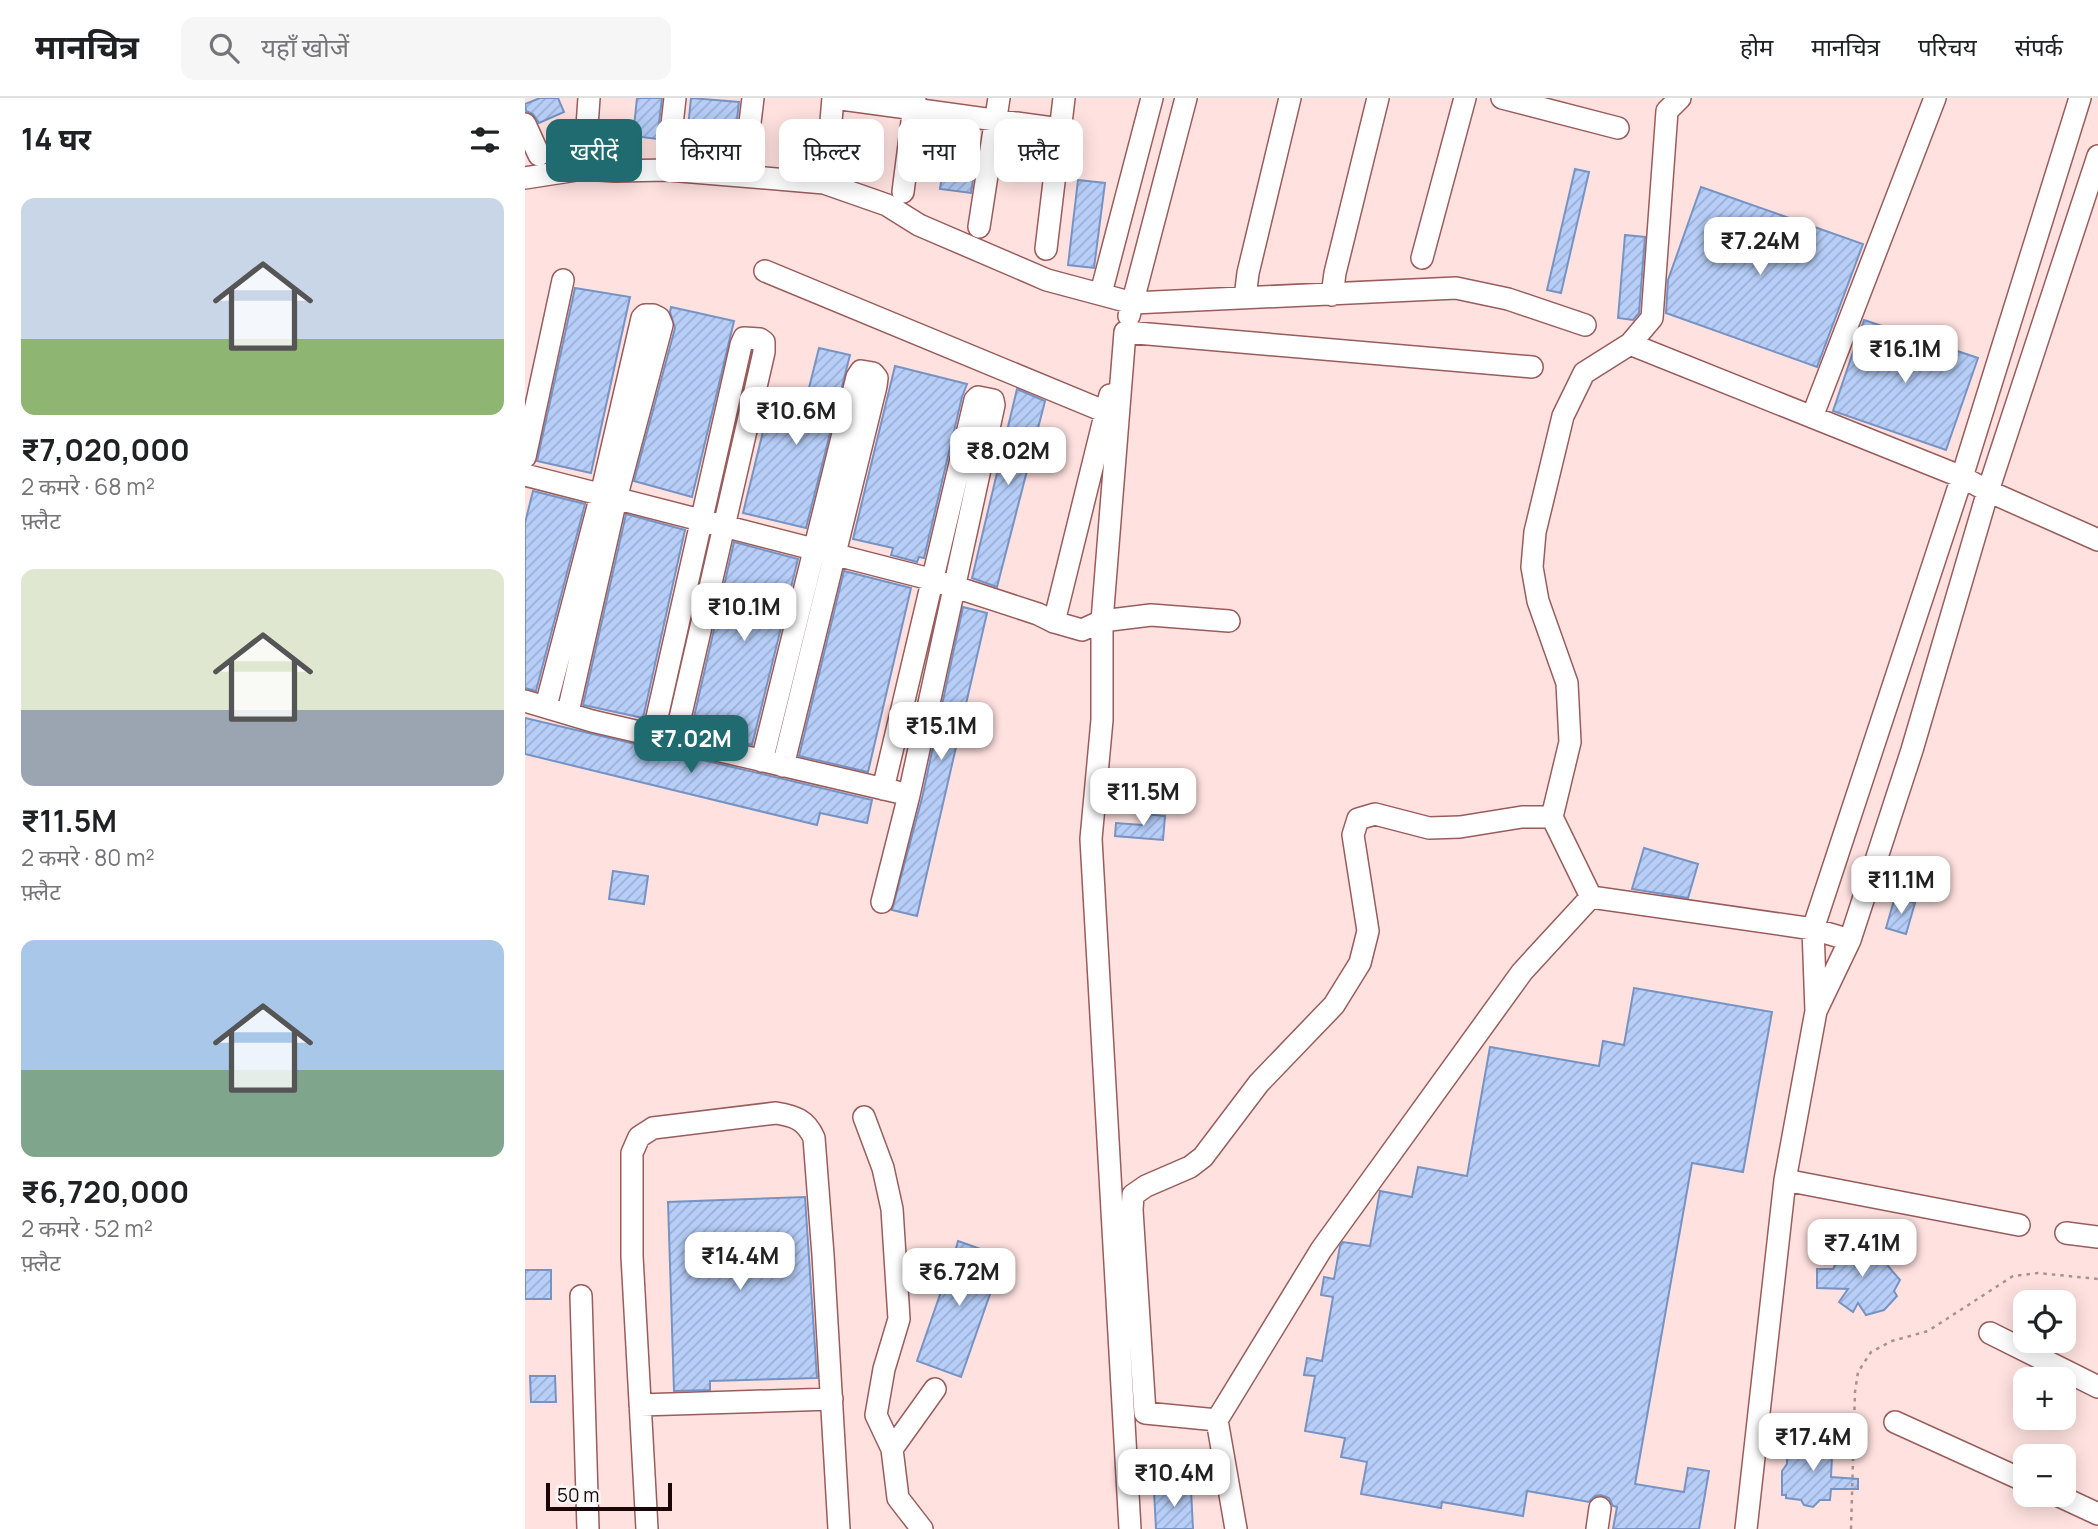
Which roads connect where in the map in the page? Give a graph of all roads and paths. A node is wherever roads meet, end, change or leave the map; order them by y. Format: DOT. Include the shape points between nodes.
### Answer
graph roads {
  1 [pos="589,98"];
  2 [pos="675,98"];
  3 [pos="753,98"];
  4 [pos="834,98"];
  5 [pos="999,98"];
  6 [pos="1064,98"];
  7 [pos="1152,98"];
  8 [pos="1187,98"];
  9 [pos="1290,98"];
  10 [pos="1378,98"];
  11 [pos="1465,98"];
  12 [pos="1501,98"];
  13 [pos="1679,98"];
  14 [pos="1935,98"];
  15 [pos="2080,98"];
  16 [pos="914,103"];
  17 [pos="1540,103"];
  18 [pos="588,119"];
  19 [pos="673,119"];
  20 [pos="750,119"];
  21 [pos="832,119"];
  22 [pos="996,119"];
  23 [pos="1061,119"];
  24 [pos="994,120"];
  25 [pos="525,124"];
  26 [pos="1618,128"];
  27 [pos="994,133"];
  28 [pos="539,155"];
  29 [pos="2098,156"];
  30 [pos="525,178"];
  31 [pos="1054,182"];
  32 [pos="903,192"];
  33 [pos="979,227"];
  34 [pos="1046,249"];
  35 [pos="1422,258"];
  36 [pos="765,271"];
  37 [pos="563,280"];
  38 [pos="1101,293"];
  39 [pos="1332,295"];
  40 [pos="1245,299"];
  41 [pos="1133,303"];
  42 [pos="1585,326"];
  43 [pos="1125,332"];
  44 [pos="1630,344"];
  45 [pos="1532,367"];
  46 [pos="1106,412"];
  47 [pos="1812,417"];
  48 [pos="525,457"];
  49 [pos="525,475"];
  50 [pos="1962,477"];
  51 [pos="1988,491"];
  52 [pos="608,497"];
  53 [pos="701,520"];
  54 [pos="724,526"];
  55 [pos="2098,540"];
  56 [pos="825,551"];
  57 [pos="944,584"];
  58 [pos="1102,621"];
  59 [pos="1229,621"];
  60 [pos="1054,622"];
  61 [pos="525,701"];
  62 [pos="1888,701"];
  63 [pos="546,706"];
  64 [pos="1923,711"];
  65 [pos="568,712"];
  66 [pos="653,735"];
  67 [pos="1875,739"];
  68 [pos="675,740"];
  69 [pos="1912,750"];
  70 [pos="773,764"];
  71 [pos="883,789"];
  72 [pos="909,795"];
  73 [pos="1552,817"];
  74 [pos="1591,897"];
  75 [pos="882,902"];
  76 [pos="1813,929"];
  77 [pos="1850,940"];
  78 [pos="1816,1011"];
  79 [pos="864,1117"];
  80 [pos="1785,1180"];
  81 [pos="2019,1225"];
  82 [pos="2066,1233"];
  83 [pos="2098,1237"];
  84 [pos="2098,1279"];
  85 [pos="581,1296"];
  86 [pos="1990,1333"];
  87 [pos="2098,1387"];
  88 [pos="935,1389"];
  89 [pos="832,1399"];
  90 [pos="640,1405"];
  91 [pos="1217,1420"];
  92 [pos="1895,1422"];
  93 [pos="892,1449"];
  94 [pos="2013,1476"];
  95 [pos="2076,1504"];
  96 [pos="2098,1514"];
  97 [pos="588,1529"];
  98 [pos="647,1529"];
  99 [pos="839,1529"];
  100 [pos="922,1529"];
  101 [pos="1130,1529"];
  102 [pos="1236,1529"];
  103 [pos="1746,1529"];
  104 [pos="1851,1529"];
  1 -- 18 [label="street"];
  2 -- 19 [label="street"];
  3 -- 20 [label="street"];
  4 -- 16 [label="street"];
  4 -- 21 [label="street"];
  5 -- 22 [label="street"];
  6 -- 23 [label="street"];
  7 -- 38 [label="street"];
  8 -- 41 [label="street"];
  9 -- 40 [label="street"];
  10 -- 39 [label="street"];
  11 -- 35 [label="street"];
  12 -- 17 [label="street"];
  13 -- 44 [label="street" via="1667,111 1654,309"];
  14 -- 47 [label="street"];
  15 -- 50 [label="street"];
  16 -- 24 [label="street"];
  16 -- 32 [label="street"];
  17 -- 26 [label="street"];
  25 -- 28 [label="street"];
  27 -- 33 [label="street"];
  29 -- 51 [label="street"];
  30 -- 38 [label="street" via="583,169 667,170 824,183 887,205 919,225 1047,280"];
  31 -- 34 [label="street"];
  36 -- 46 [label="street"];
  37 -- 48 [label="street"];
  38 -- 41 [label="street"];
  39 -- 40 [label="street"];
  39 -- 42 [label="street" via="1456,288 1508,299"];
  40 -- 41 [label="street"];
  41 -- 43 [label="street"];
  43 -- 45 [label="street"];
  43 -- 46 [label="street"];
  43 -- 58 [label="street"];
  44 -- 47 [label="street"];
  44 -- 73 [label="street" via="1584,373 1563,416 1535,532 1532,567 1538,601 1567,683 1570,742"];
  46 -- 60 [label="street"];
  47 -- 50 [label="street"];
  49 -- 52 [label="street"];
  50 -- 51 [label="street"];
  50 -- 62 [label="street"];
  51 -- 55 [label="street"];
  51 -- 64 [label="street"];
  52 -- 52 [label="street" via="642,318 653,315 662,325"];
  52 -- 53 [label="street"];
  52 -- 63 [label="street"];
  52 -- 65 [label="street"];
  53 -- 54 [label="street"];
  53 -- 54 [label="street" via="741,345 744,338 760,339 764,352"];
  53 -- 66 [label="street"];
  54 -- 56 [label="street"];
  54 -- 68 [label="street"];
  56 -- 56 [label="street" via="857,377 861,371 873,373 876,386"];
  56 -- 57 [label="street"];
  56 -- 70 [label="street"];
  57 -- 57 [label="street" via="975,400 993,400 994,405"];
  57 -- 60 [label="street"];
  57 -- 71 [label="street"];
  57 -- 72 [label="street"];
  58 -- 59 [label="street" via="1150,615"];
  58 -- 60 [label="street" via="1082,629"];
  58 -- 101 [label="street" via="1102,720 1091,839"];
  61 -- 63 [label="street"];
  62 -- 64 [label="street"];
  62 -- 67 [label="street"];
  63 -- 65 [label="street"];
  64 -- 69 [label="street"];
  65 -- 66 [label="street"];
  66 -- 68 [label="street"];
  67 -- 69 [label="street"];
  67 -- 76 [label="street"];
  68 -- 70 [label="street"];
  69 -- 77 [label="street"];
  70 -- 71 [label="street"];
  71 -- 72 [label="street"];
  72 -- 75 [label="street"];
  73 -- 74 [label="street"];
  73 -- 91 [label="street" via="1429,828 1375,814 1358,819 1353,835 1368,930 1360,963 1334,1005 1259,1083 1203,1157 1133,1195 1145,1413"];
  74 -- 76 [label="street"];
  74 -- 91 [label="street" via="1522,972 1321,1250"];
  76 -- 77 [label="street"];
  76 -- 78 [label="street"];
  77 -- 78 [label="street"];
  78 -- 80 [label="street"];
  79 -- 93 [label="street" via="892,1209 899,1319 876,1415"];
  80 -- 81 [label="street"];
  80 -- 103 [label="street"];
  82 -- 83 [label="street"];
  84 -- 104 [label="path" via="2038,1273 2013,1276 1928,1331 1871,1352 1859,1372 1855,1392"];
  85 -- 97 [label="street"];
  86 -- 87 [label="street"];
  88 -- 93 [label="street"];
  89 -- 90 [label="street"];
  89 -- 90 [label="street" via="814,1138 809,1125 776,1113 653,1128 639,1137 632,1153 632,1256"];
  89 -- 99 [label="street"];
  90 -- 98 [label="street"];
  91 -- 102 [label="street"];
  92 -- 94 [label="street"];
  93 -- 100 [label="street" via="898,1498"];
  95 -- 96 [label="street"];
}
